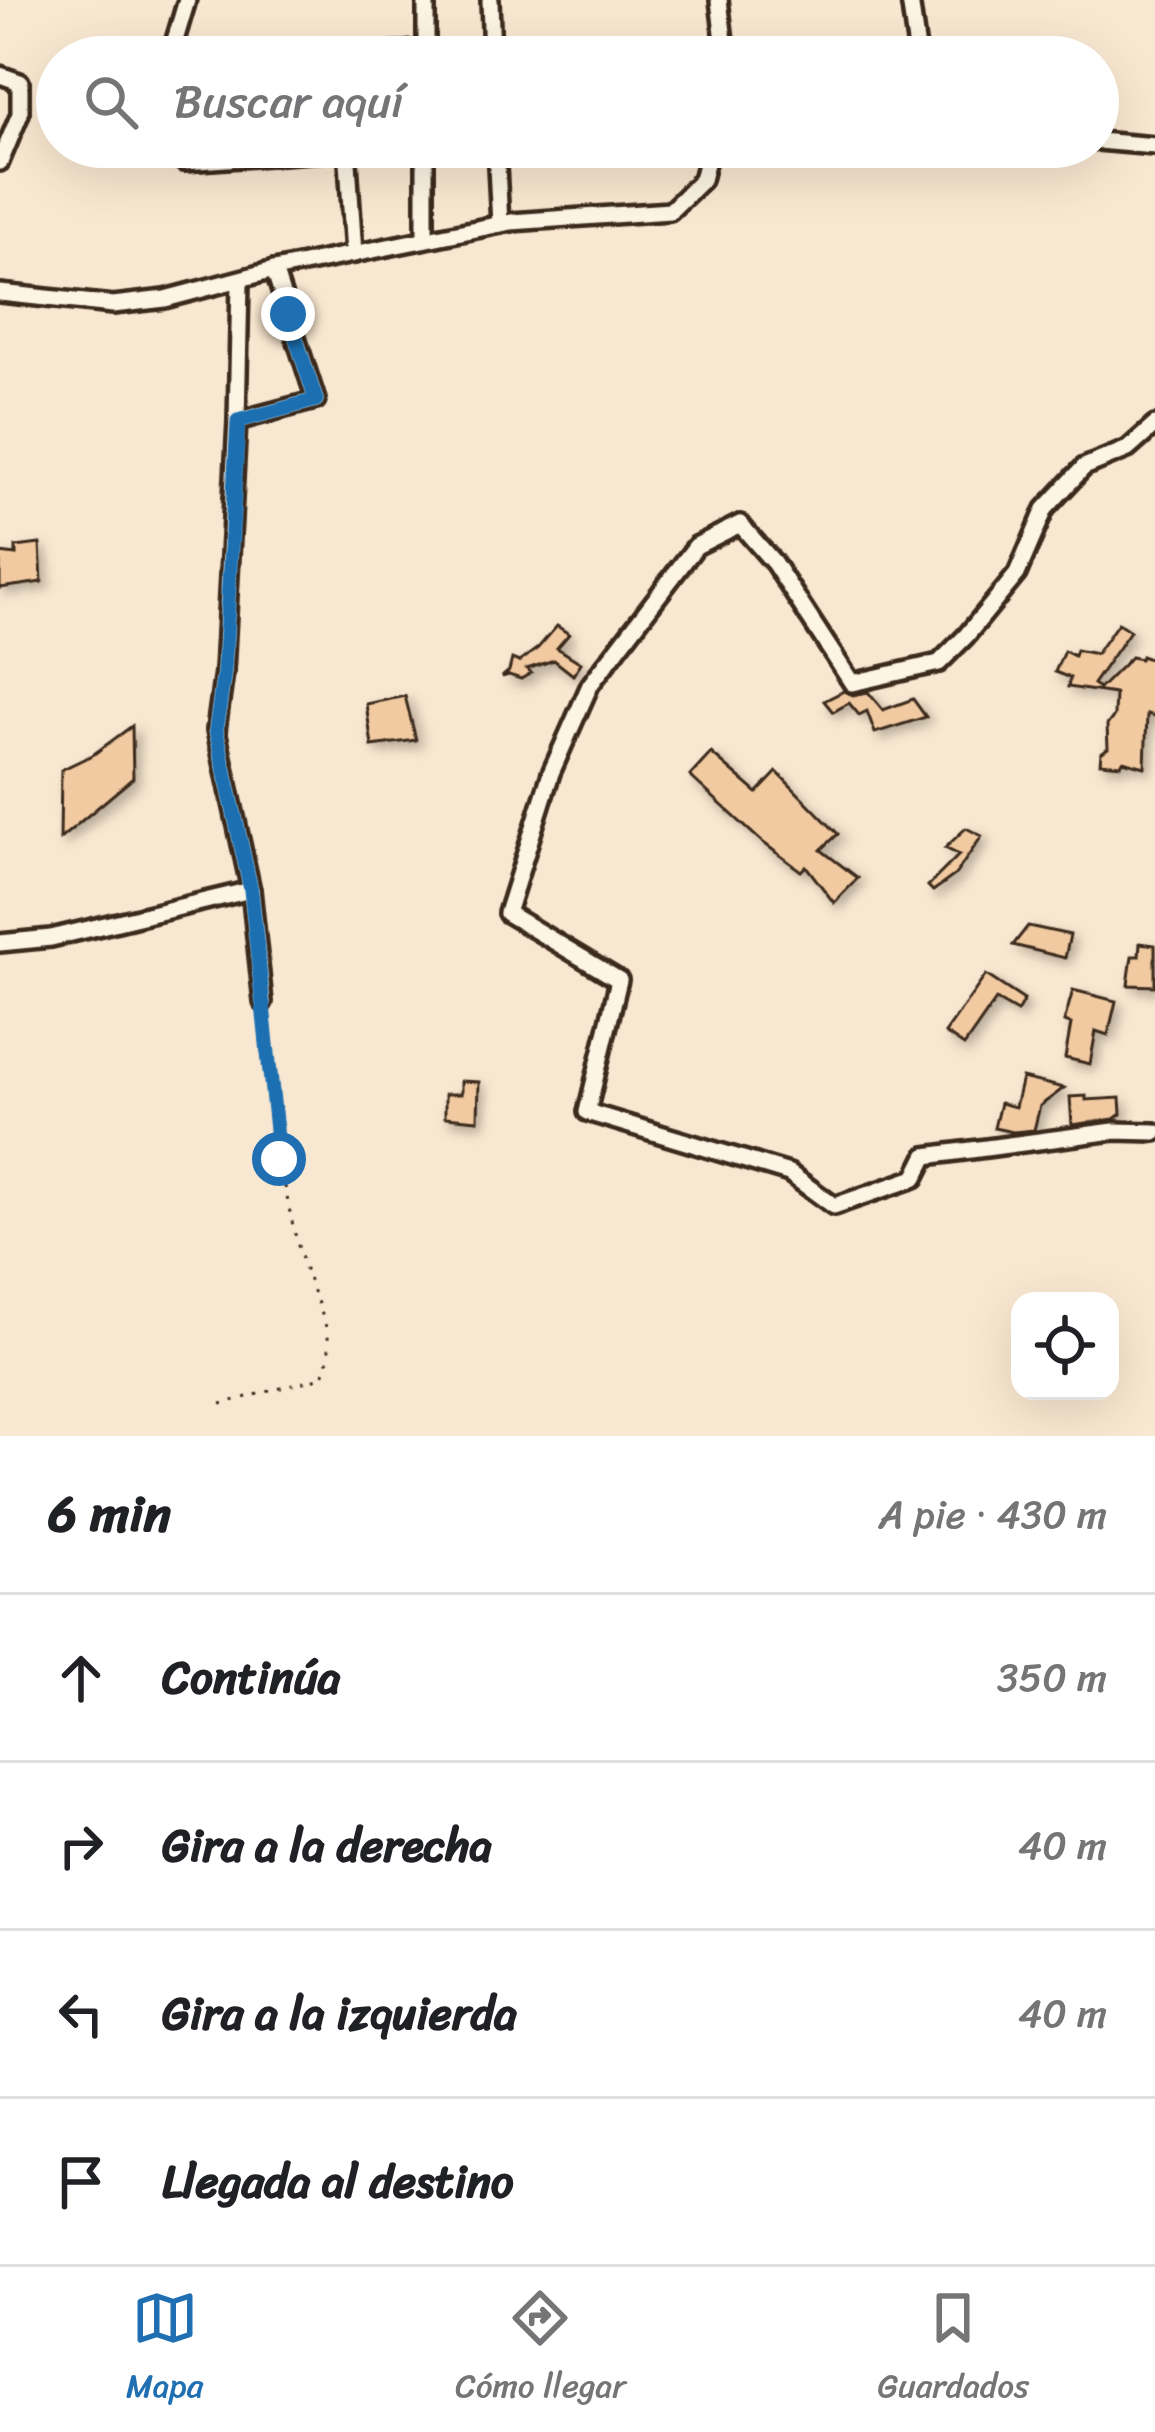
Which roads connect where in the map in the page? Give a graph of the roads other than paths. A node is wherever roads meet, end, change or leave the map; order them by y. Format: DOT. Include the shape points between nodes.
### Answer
graph roads {
  1 [pos="187,0"];
  2 [pos="426,0"];
  3 [pos="490,0"];
  4 [pos="719,0"];
  5 [pos="910,0"];
  6 [pos="176,36"];
  7 [pos="426,36"];
  8 [pos="491,36"];
  9 [pos="724,36"];
  10 [pos="915,36"];
  11 [pos="0,75"];
  12 [pos="1119,143"];
  13 [pos="1155,146"];
  14 [pos="0,162"];
  15 [pos="348,168"];
  16 [pos="425,168"];
  17 [pos="497,168"];
  18 [pos="705,168"];
  19 [pos="500,224"];
  20 [pos="425,239"];
  21 [pos="354,254"];
  22 [pos="274,270"];
  23 [pos="240,282"];
  24 [pos="0,293"];
  25 [pos="238,421"];
  26 [pos="1155,424"];
  27 [pos="251,890"];
  28 [pos="0,943"];
  29 [pos="263,1002"];
  30 [pos="1155,1132"];
  1 -- 6 [label="street"];
  2 -- 7 [label="street"];
  3 -- 8 [label="street"];
  4 -- 9 [label="street"];
  5 -- 10 [label="street"];
  11 -- 14 [label="street" via="20,82 20,113"];
  12 -- 13 [label="street"];
  15 -- 21 [label="street"];
  16 -- 20 [label="street"];
  17 -- 19 [label="street"];
  18 -- 19 [label="street" via="670,211"];
  19 -- 20 [label="street"];
  20 -- 21 [label="street"];
  21 -- 22 [label="street"];
  22 -- 23 [label="street"];
  22 -- 25 [label="street" via="316,400"];
  23 -- 24 [label="street" via="113,305"];
  23 -- 25 [label="street"];
  25 -- 27 [label="street" via="216,730"];
  26 -- 30 [label="street" via="1128,449 1084,467 1045,509 1017,574 939,663 852,683 740,524 696,546 590,685 551,773 507,914 619,980 587,1112 789,1173 834,1206 915,1178 926,1156"];
  27 -- 28 [label="street"];
  27 -- 29 [label="street"];
}
